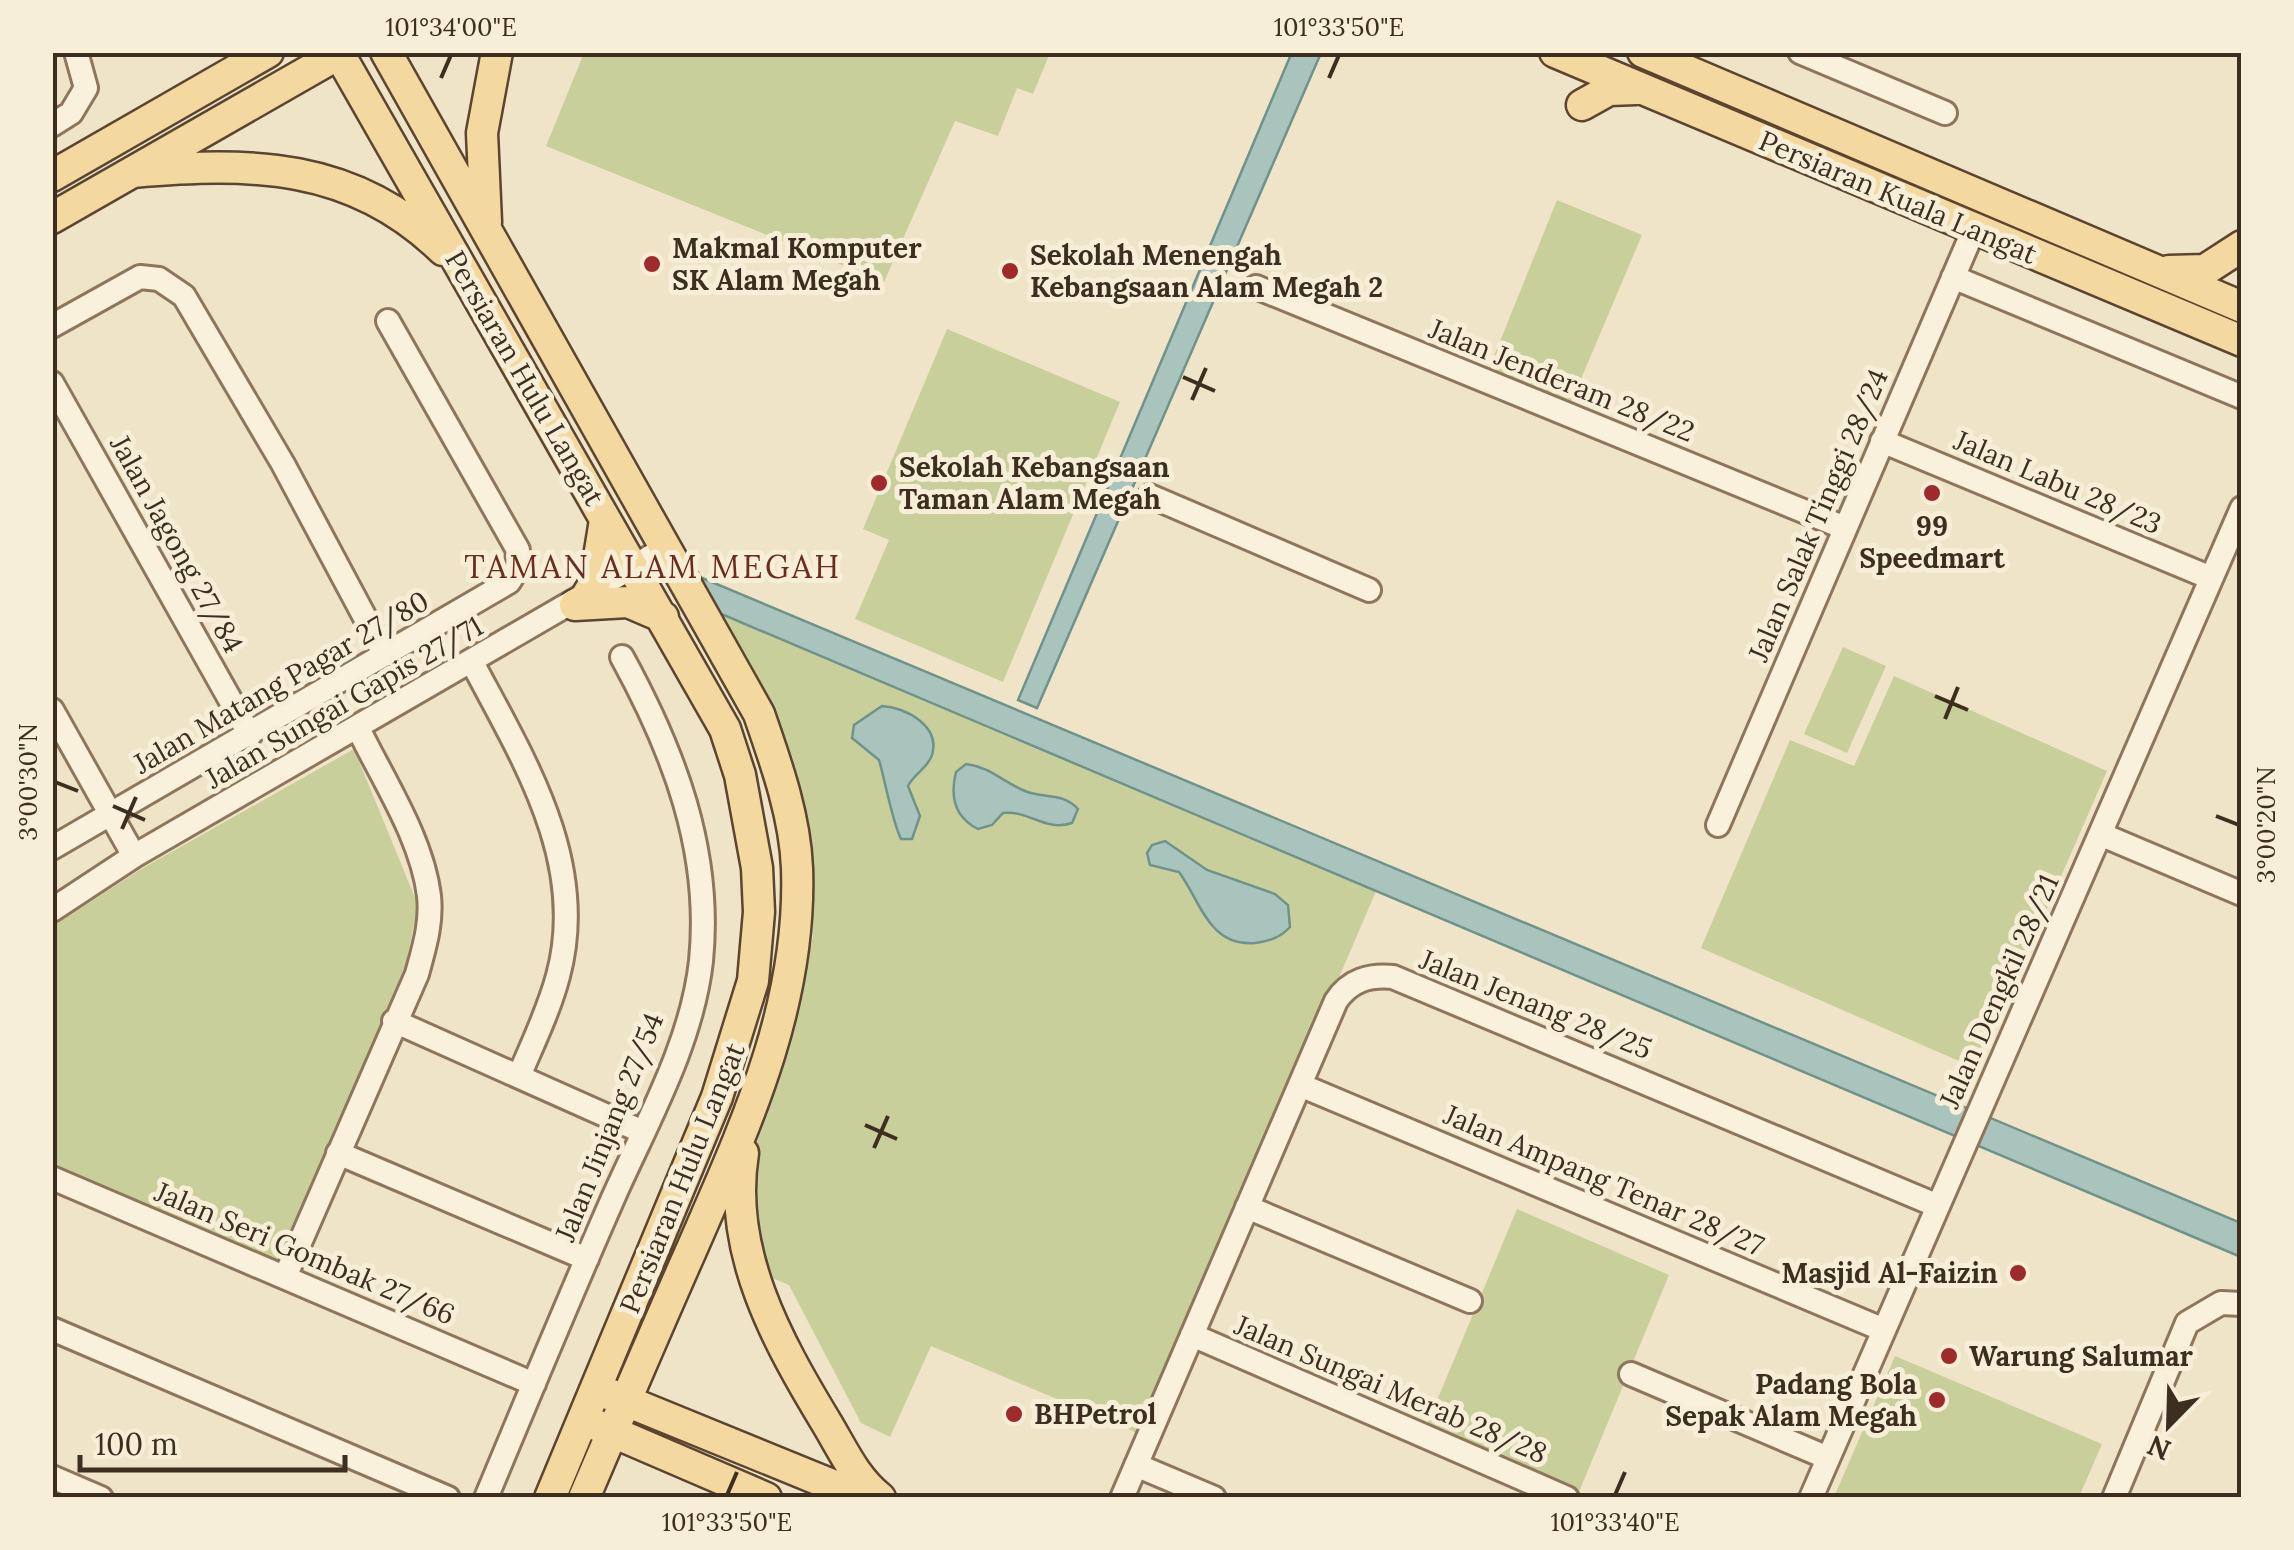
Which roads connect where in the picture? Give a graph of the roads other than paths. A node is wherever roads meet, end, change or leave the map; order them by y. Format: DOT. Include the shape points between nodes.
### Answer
graph roads {
  1 [pos="76,52"];
  2 [pos="268,52"];
  3 [pos="386,52"];
  4 [pos="498,52"];
  5 [pos="1555,52"];
  6 [pos="1643,52"];
  7 [pos="1800,52"];
  8 [pos="340,53"];
  9 [pos="1649,92"];
  10 [pos="1946,114"];
  11 [pos="52,125"];
  12 [pos="133,172"];
  13 [pos="52,176"];
  14 [pos="52,218"];
  15 [pos="1974,229"];
  16 [pos="488,236"];
  17 [pos="2242,246"];
  18 [pos="2156,270"];
  19 [pos="466,274"];
  20 [pos="1953,277"];
  21 [pos="1256,287"];
  22 [pos="2239,298"];
  23 [pos="388,321"];
  24 [pos="52,326"];
  25 [pos="2231,337"];
  26 [pos="52,383"];
  27 [pos="2242,397"];
  28 [pos="1882,441"];
  29 [pos="1150,496"];
  30 [pos="2242,508"];
  31 [pos="606,520"];
  32 [pos="1845,528"];
  33 [pos="667,547"];
  34 [pos="635,568"];
  35 [pos="2211,578"];
  36 [pos="1369,590"];
  37 [pos="580,602"];
  38 [pos="663,617"];
  39 [pos="385,655"];
  40 [pos="622,657"];
  41 [pos="473,664"];
  42 [pos="52,710"];
  43 [pos="358,728"];
  44 [pos="250,734"];
  45 [pos="113,813"];
  46 [pos="1718,825"];
  47 [pos="2100,834"];
  48 [pos="52,848"];
  49 [pos="134,856"];
  50 [pos="2242,894"];
  51 [pos="52,910"];
  52 [pos="394,1021"];
  53 [pos="519,1076"];
  54 [pos="1300,1085"];
  55 [pos="748,1120"];
  56 [pos="643,1132"];
  57 [pos="338,1153"];
  58 [pos="52,1178"];
  59 [pos="1938,1206"];
  60 [pos="1247,1207"];
  61 [pos="587,1259"];
  62 [pos="285,1277"];
  63 [pos="1470,1301"];
  64 [pos="2242,1304"];
  65 [pos="52,1329"];
  66 [pos="1884,1330"];
  67 [pos="1192,1335"];
  68 [pos="1631,1374"];
  69 [pos="534,1384"];
  70 [pos="611,1395"];
  71 [pos="584,1420"];
  72 [pos="612,1432"];
  73 [pos="1828,1458"];
  74 [pos="1136,1465"];
  75 [pos="52,1477"];
  76 [pos="96,1497"];
  77 [pos="448,1498"];
  78 [pos="486,1498"];
  79 [pos="550,1498"];
  80 [pos="584,1498"];
  81 [pos="766,1498"];
  82 [pos="864,1498"];
  83 [pos="880,1498"];
  84 [pos="1122,1498"];
  85 [pos="1214,1498"];
  86 [pos="1567,1498"];
  87 [pos="1811,1498"];
  88 [pos="2114,1498"];
  1 -- 11 [label="street" via="86,88 72,113"];
  2 -- 13 [label="main road"];
  3 -- 16 [label="main road, Persiaran Hulu Langat"];
  4 -- 16 [label="main road" via="482,133"];
  5 -- 9 [label="main road, Persiaran Kuala Langat"];
  5 -- 9 [label="main road" via="1570,62 1583,102 1626,87"];
  6 -- 18 [label="main road, Persiaran Kuala Langat"];
  7 -- 10 [label="street"];
  8 -- 12 [label="main road"];
  8 -- 19 [label="main road, Persiaran Hulu Langat"];
  9 -- 15 [label="main road, Persiaran Kuala Langat"];
  12 -- 14 [label="main road"];
  12 -- 19 [label="main road" via="203,166 311,174 377,200"];
  15 -- 20 [label="street, Jalan Salak Tinggi 28/24"];
  15 -- 25 [label="main road, Persiaran Kuala Langat"];
  16 -- 33 [label="main road, Persiaran Hulu Langat"];
  17 -- 18 [label="main road" via="2204,270"];
  18 -- 22 [label="main road, Persiaran Kuala Langat"];
  19 -- 31 [label="main road, Persiaran Hulu Langat"];
  20 -- 27 [label="street"];
  20 -- 28 [label="street, Jalan Salak Tinggi 28/24"];
  21 -- 32 [label="street, Jalan Jenderam 28/22"];
  22 -- 25 [label="main road"];
  23 -- 39 [label="street, Jalan Matang Pagar 27/80" via="518,550 517,568 498,592"];
  24 -- 39 [label="street" via="140,277 159,278 184,296"];
  26 -- 44 [label="street, Jalan Jagong 27/84"];
  28 -- 32 [label="street, Jalan Salak Tinggi 28/24"];
  28 -- 35 [label="street, Jalan Labu 28/23"];
  29 -- 36 [label="street"];
  30 -- 35 [label="street, Jalan Dengkil 28/21"];
  31 -- 34 [label="main road, Persiaran Hulu Langat"];
  31 -- 37 [label="main road" via="602,556"];
  32 -- 46 [label="street, Jalan Salak Tinggi 28/24"];
  33 -- 34 [label="street, Jalan Sungai Gapis 27/71"];
  33 -- 55 [label="main road, Persiaran Hulu Langat" via="759,714 797,864 791,969 775,1044"];
  34 -- 37 [label="street, Jalan Sungai Gapis 27/71"];
  34 -- 38 [label="main road, Persiaran Hulu Langat"];
  35 -- 47 [label="street, Jalan Dengkil 28/21"];
  37 -- 38 [label="main road" via="628,602"];
  37 -- 41 [label="street, Jalan Sungai Gapis 27/71"];
  38 -- 70 [label="main road, Persiaran Hulu Langat" via="725,729 740,775 757,868 758,944 737,1043"];
  39 -- 44 [label="street, Jalan Matang Pagar 27/80"];
  40 -- 56 [label="street, Jalan Jinjang 27/54" via="660,725 686,793 701,885 700,962 680,1046"];
  41 -- 43 [label="street, Jalan Sungai Gapis 27/71"];
  41 -- 53 [label="street" via="538,786 563,872 559,974"];
  42 -- 45 [label="street"];
  43 -- 49 [label="street, Jalan Sungai Gapis 27/71"];
  43 -- 52 [label="street" via="416,849 428,895 428,932"];
  44 -- 45 [label="street, Jalan Matang Pagar 27/80"];
  45 -- 48 [label="street, Jalan Matang Pagar 27/80"];
  45 -- 49 [label="street"];
  47 -- 50 [label="street"];
  47 -- 59 [label="street, Jalan Dengkil 28/21"];
  49 -- 51 [label="street, Jalan Sungai Gapis 27/71"];
  52 -- 53 [label="street"];
  52 -- 57 [label="street"];
  53 -- 56 [label="street"];
  54 -- 59 [label="street, Jalan Jenang 28/25" via="1343,991 1364,978 1393,978"];
  54 -- 60 [label="street, Jalan Jenang 28/25"];
  54 -- 66 [label="street, Jalan Ampang Tenar 28/27"];
  55 -- 70 [label="main road, Persiaran Hulu Langat"];
  55 -- 83 [label="main road" via="741,1219 763,1300 848,1463"];
  56 -- 61 [label="street, Jalan Jinjang 27/54"];
  57 -- 61 [label="street"];
  57 -- 62 [label="street"];
  58 -- 62 [label="street, Jalan Seri Gombak 27/66"];
  59 -- 66 [label="street, Jalan Dengkil 28/21"];
  60 -- 63 [label="street"];
  60 -- 67 [label="street, Jalan Jenang 28/25"];
  61 -- 69 [label="street, Jalan Jinjang 27/54"];
  62 -- 69 [label="street, Jalan Seri Gombak 27/66"];
  64 -- 88 [label="street" via="2221,1304 2188,1323"];
  65 -- 77 [label="street"];
  66 -- 73 [label="street, Jalan Dengkil 28/21"];
  67 -- 74 [label="street, Jalan Jenang 28/25"];
  67 -- 86 [label="street, Jalan Sungai Merab 28/28"];
  68 -- 73 [label="street"];
  69 -- 78 [label="street, Jalan Jinjang 27/54"];
  70 -- 71 [label="main road, Persiaran Hulu Langat"];
  70 -- 72 [label="main road, Persiaran Hulu Langat"];
  70 -- 82 [label="main road"];
  71 -- 72 [label="main road"];
  71 -- 79 [label="main road, Persiaran Hulu Langat"];
  72 -- 80 [label="main road, Persiaran Hulu Langat"];
  72 -- 81 [label="main road"];
  73 -- 87 [label="street, Jalan Dengkil 28/21"];
  74 -- 84 [label="street, Jalan Jenang 28/25"];
  74 -- 85 [label="street"];
  75 -- 76 [label="street"];
}
